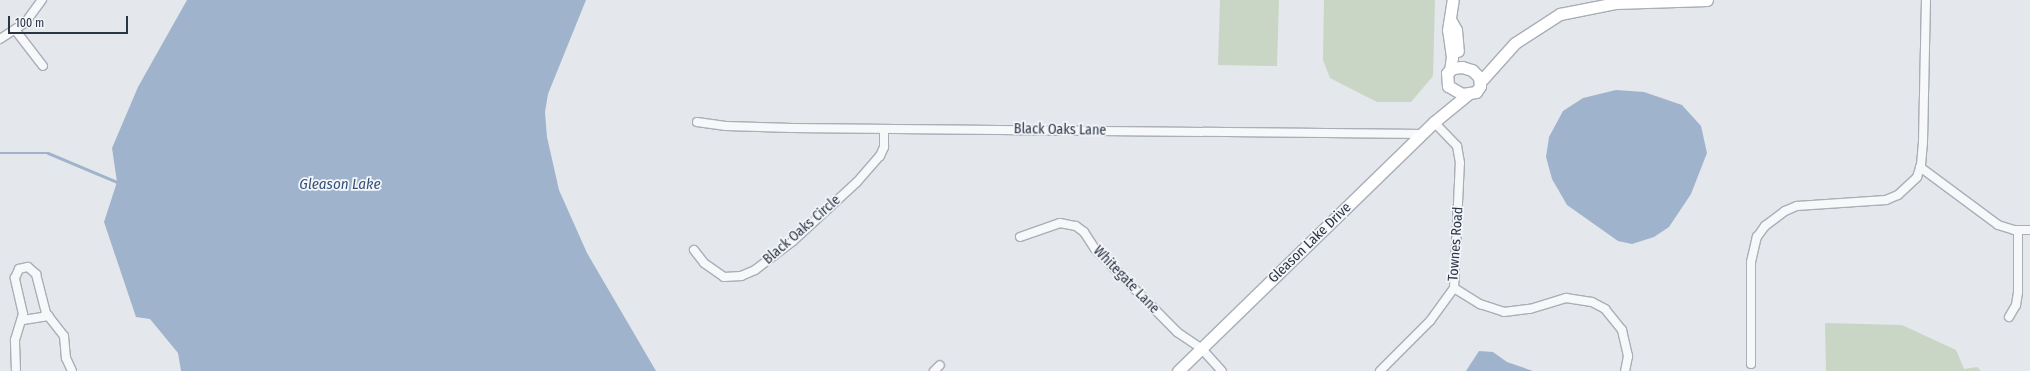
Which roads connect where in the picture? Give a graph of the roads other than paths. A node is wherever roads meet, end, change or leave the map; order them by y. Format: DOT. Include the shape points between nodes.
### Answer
graph roads {
  1 [pos="42,0"];
  2 [pos="1453,0"];
  3 [pos="1707,0"];
  4 [pos="1926,0"];
  5 [pos="1451,21"];
  6 [pos="16,31"];
  7 [pos="0,39"];
  8 [pos="43,66"];
  9 [pos="1462,67"];
  10 [pos="1450,70"];
  11 [pos="1478,78"];
  12 [pos="1451,90"];
  13 [pos="1467,95"];
  14 [pos="1438,119"];
  15 [pos="697,122"];
  16 [pos="884,129"];
  17 [pos="1424,134"];
  18 [pos="1920,167"];
  19 [pos="2018,230"];
  20 [pos="2030,230"];
  21 [pos="1020,237"];
  22 [pos="694,250"];
  23 [pos="1454,288"];
  24 [pos="48,316"];
  25 [pos="2008,317"];
  26 [pos="23,320"];
  27 [pos="1202,348"];
  28 [pos="1751,364"];
  29 [pos="16,371"];
  30 [pos="72,371"];
  31 [pos="1178,371"];
  32 [pos="1222,371"];
  33 [pos="1380,371"];
  34 [pos="1625,371"];
  1 -- 6 [label="street" via="35,12"];
  2 -- 5 [label="main road"];
  3 -- 11 [label="main road" via="1615,3 1560,14 1515,43"];
  4 -- 18 [label="street"];
  5 -- 9 [label="main road" via="1456,30"];
  5 -- 10 [label="main road" via="1448,30 1452,57"];
  6 -- 7 [label="street"];
  6 -- 8 [label="street"];
  9 -- 10 [label="main road"];
  9 -- 11 [label="main road"];
  10 -- 12 [label="main road" via="1446,82"];
  11 -- 13 [label="main road" via="1479,89"];
  12 -- 13 [label="main road"];
  12 -- 14 [label="main road, Gleason Lake Drive"];
  13 -- 14 [label="main road, Gleason Lake Drive"];
  14 -- 17 [label="main road, Gleason Lake Drive"];
  14 -- 23 [label="street, Townes Road" via="1457,146 1460,163"];
  15 -- 16 [label="street, Black Oaks Lane" via="726,126"];
  16 -- 17 [label="street, Black Oaks Lane"];
  16 -- 22 [label="street, Black Oaks Circle" via="884,147 880,156 857,182 793,241 755,270 741,276 724,276 704,263"];
  17 -- 27 [label="main road, Gleason Lake Drive"];
  18 -- 19 [label="street" via="1984,217 1998,225"];
  18 -- 28 [label="street" via="1912,182 1898,195 1874,202 1797,206 1785,210 1765,226 1757,237 1752,262"];
  19 -- 20 [label="street"];
  19 -- 25 [label="street" via="2018,292 2016,305"];
  21 -- 27 [label="street, Whitegate Lane" via="1060,223 1076,226 1084,232 1095,249 1177,332"];
  23 -- 33 [label="street, Townes Road" via="1430,321"];
  23 -- 34 [label="street" via="1480,304 1504,312 1530,309 1566,298 1592,302 1605,309 1622,330 1628,356"];
  24 -- 26 [label="street"];
  24 -- 26 [label="street" via="36,274 34,270 24,267 16,273 15,278"];
  24 -- 30 [label="street" via="64,336 66,358"];
  26 -- 29 [label="street" via="15,340"];
  27 -- 31 [label="main road, Gleason Lake Drive"];
  27 -- 32 [label="street, Whitegate Lane"];
}
